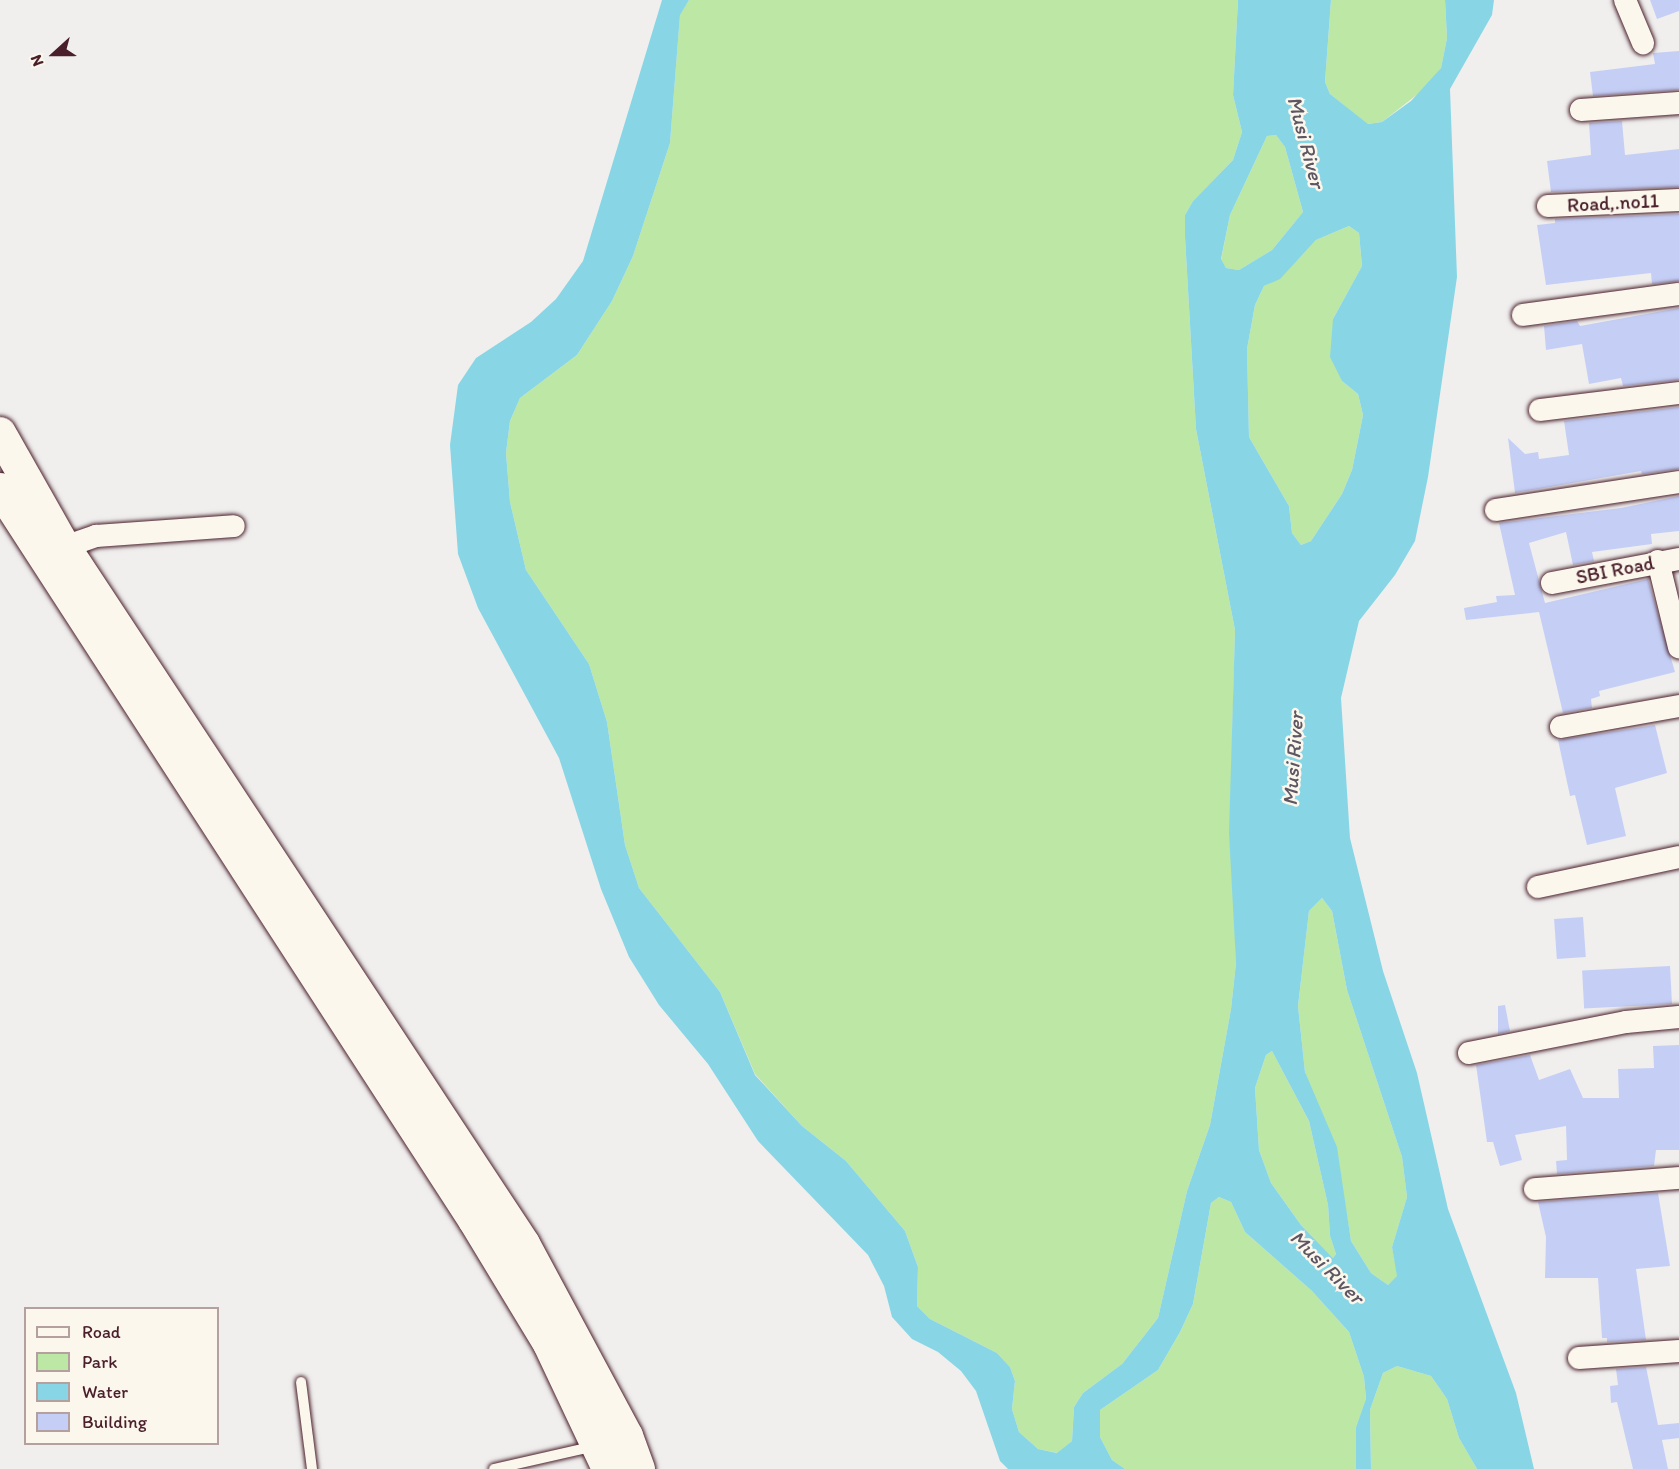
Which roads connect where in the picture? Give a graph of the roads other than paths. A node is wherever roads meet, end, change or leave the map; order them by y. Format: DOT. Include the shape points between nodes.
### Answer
graph roads {
  1 [pos="1625,0"];
  2 [pos="1643,43"];
  3 [pos="1679,103"];
  4 [pos="1581,110"];
  5 [pos="1679,200"];
  6 [pos="1548,206"];
  7 [pos="1679,294"];
  8 [pos="1523,315"];
  9 [pos="1679,393"];
  10 [pos="1540,410"];
  11 [pos="0,433"];
  12 [pos="1679,482"];
  13 [pos="0,489"];
  14 [pos="1496,510"];
  15 [pos="234,526"];
  16 [pos="52,550"];
  17 [pos="1669,560"];
  18 [pos="1552,583"];
  19 [pos="1679,646"];
  20 [pos="1679,706"];
  21 [pos="1561,727"];
  22 [pos="1679,857"];
  23 [pos="1538,887"];
  24 [pos="1679,1017"];
  25 [pos="1469,1053"];
  26 [pos="1679,1178"];
  27 [pos="1535,1189"];
  28 [pos="1679,1351"];
  29 [pos="1579,1358"];
  30 [pos="301,1382"];
  31 [pos="612,1446"];
  32 [pos="312,1469"];
  33 [pos="494,1469"];
  34 [pos="639,1469"];
  1 -- 2 [label="street"];
  3 -- 4 [label="street"];
  5 -- 6 [label="street, Road,.no11"];
  7 -- 8 [label="street"];
  9 -- 10 [label="street"];
  11 -- 16 [label="street"];
  12 -- 14 [label="street"];
  13 -- 16 [label="street"];
  15 -- 16 [label="street" via="96,536"];
  16 -- 31 [label="street" via="524,1244"];
  17 -- 18 [label="street, SBI Road"];
  17 -- 19 [label="street"];
  20 -- 21 [label="street"];
  22 -- 23 [label="street"];
  24 -- 25 [label="street" via="1626,1022"];
  26 -- 27 [label="street"];
  28 -- 29 [label="street"];
  30 -- 32 [label="lane"];
  31 -- 33 [label="lane"];
  31 -- 34 [label="street"];
}
